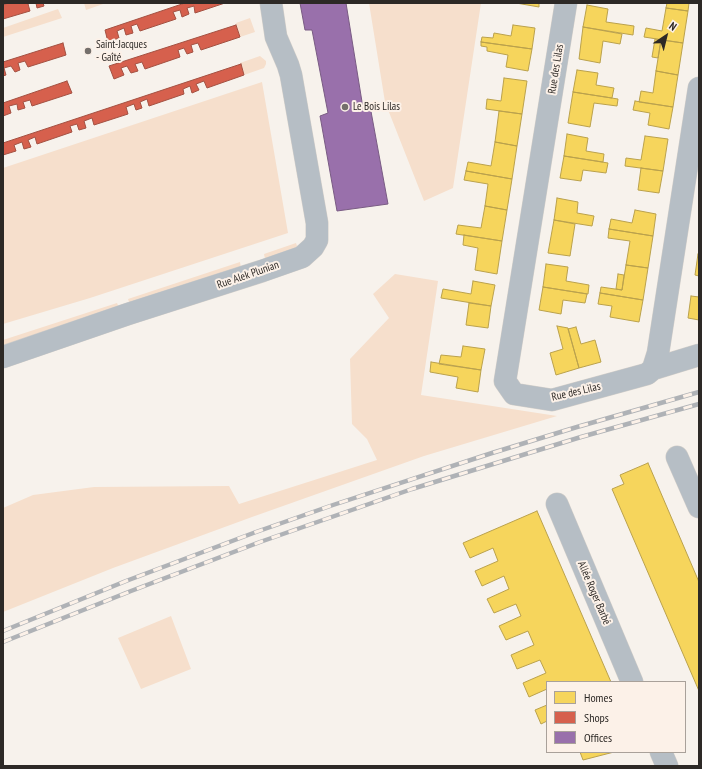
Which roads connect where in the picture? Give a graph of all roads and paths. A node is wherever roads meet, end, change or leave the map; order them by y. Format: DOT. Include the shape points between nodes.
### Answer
graph roads {
  1 [pos="271,3"];
  2 [pos="566,3"];
  3 [pos="699,88"];
  4 [pos="699,355"];
  5 [pos="3,357"];
  6 [pos="653,369"];
  7 [pos="677,457"];
  8 [pos="556,504"];
  9 [pos="699,507"];
  10 [pos="632,681"];
  11 [pos="661,753"];
  12 [pos="667,766"];
  1 -- 5 [label="street, Rue Alek Plunian" via="276,37 288,65 317,223 313,247 302,257"];
  2 -- 6 [label="street, Rue des Lilas" via="505,381 514,394 552,400 646,374"];
  3 -- 6 [label="street" via="658,353"];
  4 -- 6 [label="street, Rue des Lilas"];
  7 -- 9 [label="street"];
  8 -- 10 [label="street, Allée Roger Barbé"];
  11 -- 12 [label="street"];
}
